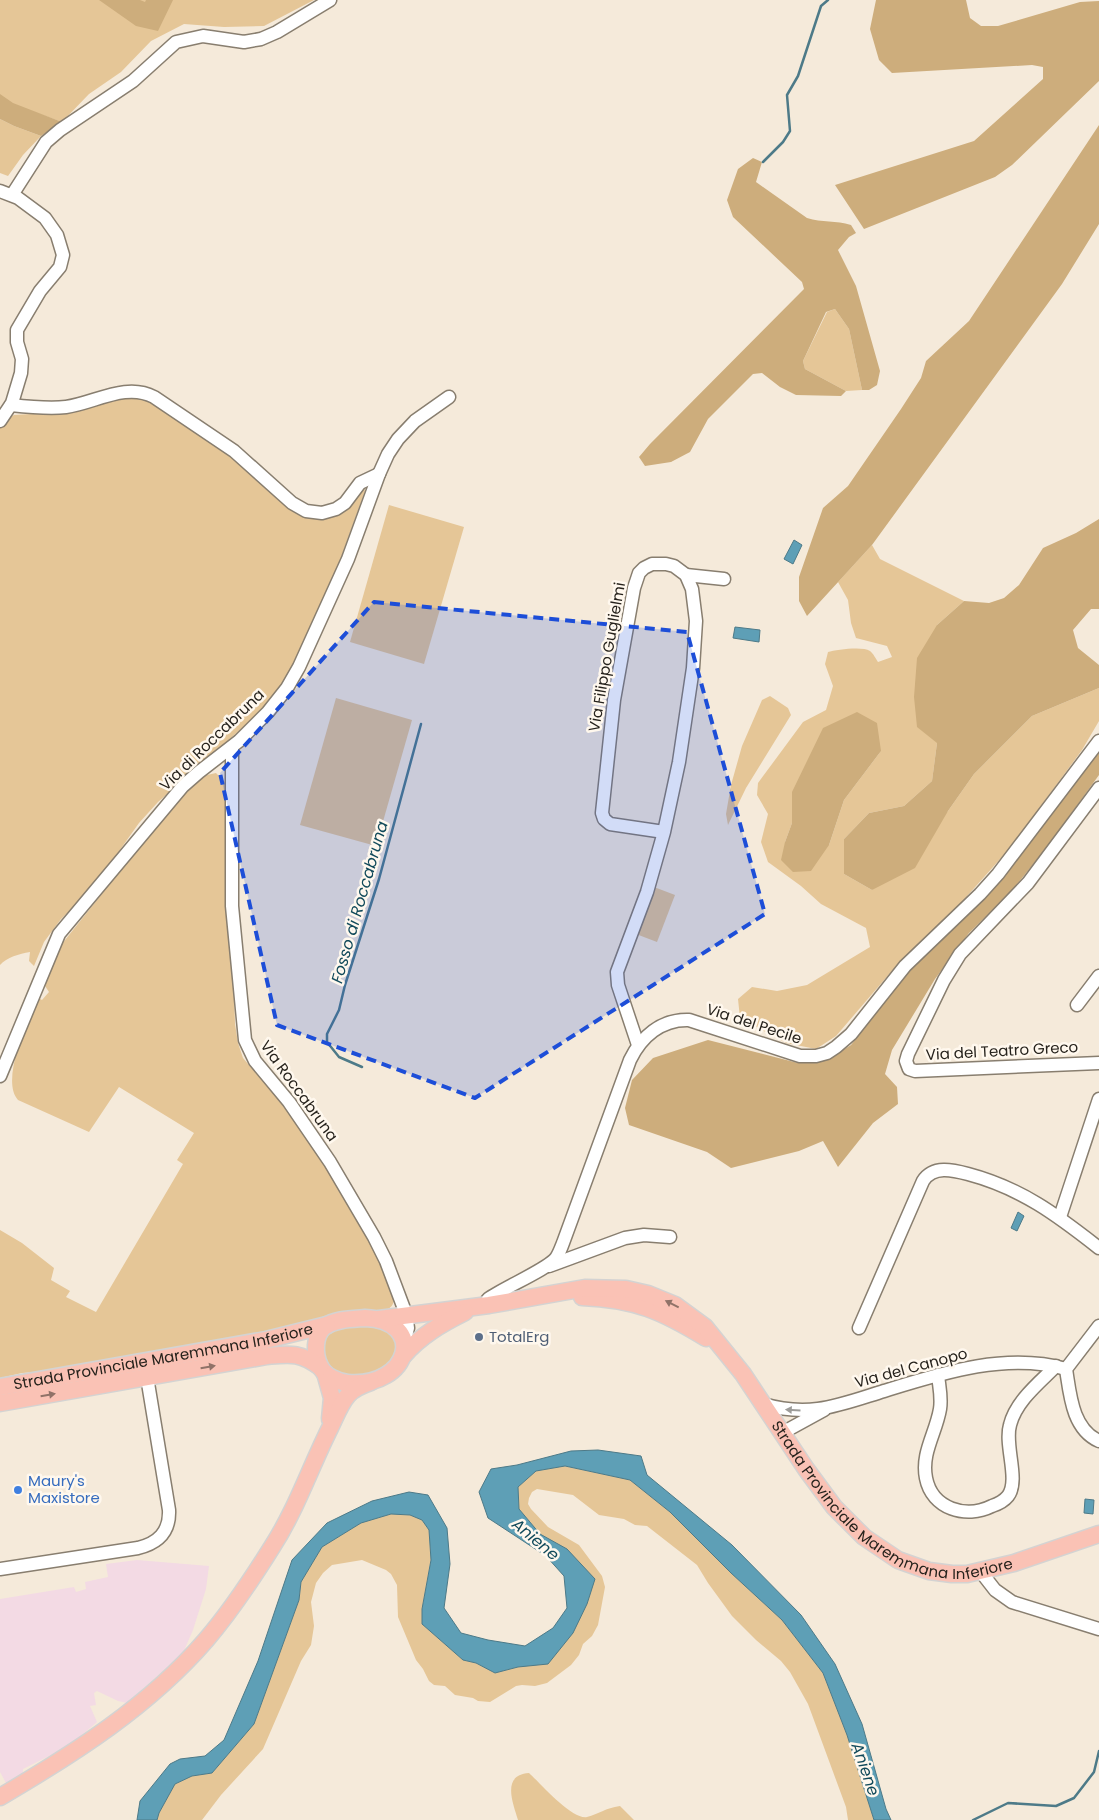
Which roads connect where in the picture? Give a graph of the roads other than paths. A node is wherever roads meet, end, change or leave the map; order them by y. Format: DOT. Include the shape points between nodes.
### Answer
graph roads {
  1 [pos="330,0"];
  2 [pos="6,193"];
  3 [pos="449,397"];
  4 [pos="12,405"];
  5 [pos="0,421"];
  6 [pos="379,474"];
  7 [pos="686,575"];
  8 [pos="724,579"];
  9 [pos="1099,742"];
  10 [pos="232,747"];
  11 [pos="1099,788"];
  12 [pos="664,832"];
  13 [pos="1099,976"];
  14 [pos="1077,1005"];
  15 [pos="638,1045"];
  16 [pos="1099,1063"];
  17 [pos="0,1076"];
  18 [pos="1099,1099"];
  19 [pos="1060,1217"];
  20 [pos="670,1237"];
  21 [pos="1099,1248"];
  22 [pos="542,1268"];
  23 [pos="481,1306"];
  24 [pos="406,1314"];
  25 [pos="378,1318"];
  26 [pos="328,1325"];
  27 [pos="1099,1326"];
  28 [pos="860,1328"];
  29 [pos="403,1349"];
  30 [pos="1061,1367"];
  31 [pos="322,1370"];
  32 [pos="938,1375"];
  33 [pos="147,1377"];
  34 [pos="370,1382"];
  35 [pos="0,1387"];
  36 [pos="0,1403"];
  37 [pos="763,1404"];
  38 [pos="825,1409"];
  39 [pos="782,1433"];
  40 [pos="326,1435"];
  41 [pos="1099,1441"];
  42 [pos="1099,1534"];
  43 [pos="0,1569"];
  44 [pos="980,1572"];
  45 [pos="1099,1629"];
  46 [pos="0,1797"];
  1 -- 2 [label="street" via="277,32 256,40 240,42 203,36 176,42 132,81 46,142"];
  2 -- 4 [label="street" via="49,222 58,234 63,255 60,267 40,291 17,330 22,366"];
  3 -- 6 [label="street, Via di Roccabruna" via="405,431"];
  4 -- 5 [label="street"];
  4 -- 6 [label="street" via="62,407 122,392 145,393 234,451 295,505 310,512 328,512 341,506 360,483"];
  6 -- 10 [label="street, Via di Roccabruna" via="348,559 296,672 276,703"];
  7 -- 8 [label="street"];
  7 -- 12 [label="street" via="695,612 694,650 682,743"];
  7 -- 12 [label="street, Via Filippo Guglielmi" via="674,566 661,563 647,566 637,576 617,679 603,798 602,813 607,823"];
  9 -- 15 [label="street, Via del Pecile" via="989,885 905,966 859,1024 836,1047 820,1056 800,1056 683,1020 657,1028"];
  10 -- 17 [label="street, Via di Roccabruna" via="183,786 59,934"];
  10 -- 24 [label="street, Via Roccabruna" via="233,912 246,1044 289,1102 353,1200 386,1261"];
  11 -- 16 [label="street, Via del Teatro Greco" via="1028,883 960,954 944,980 906,1061 908,1067 915,1071"];
  12 -- 15 [label="street" via="617,972 618,986"];
  13 -- 14 [label="street"];
  15 -- 22 [label="street, Via del Pecile" via="563,1243 556,1259"];
  18 -- 19 [label="street"];
  19 -- 21 [label="street"];
  19 -- 28 [label="street" via="994,1182 955,1171 931,1172 922,1181"];
  20 -- 22 [label="street" via="644,1235 625,1238"];
  22 -- 23 [label="street, Via del Pecile" via="500,1290"];
  23 -- 24 [label="main road, Strada Provinciale Maremmana Inferiore"];
  23 -- 29 [label="main road, Strada Provinciale Maremmana Inferiore" via="440,1325"];
  23 -- 37 [label="main road, Strada Provinciale Maremmana Inferiore" via="585,1288 606,1287 648,1294 668,1302 706,1326"];
  24 -- 25 [label="main road, Strada Provinciale Maremmana Inferiore"];
  24 -- 29 [label="street" via="407,1332"];
  25 -- 26 [label="main road"];
  25 -- 29 [label="main road" via="398,1329"];
  26 -- 31 [label="main road" via="317,1340"];
  26 -- 35 [label="main road, Strada Provinciale Maremmana Inferiore" via="266,1340"];
  27 -- 30 [label="street"];
  29 -- 34 [label="main road" via="390,1374"];
  30 -- 32 [label="street, Via del Canopo" via="1026,1362 978,1366"];
  30 -- 32 [label="street" via="1024,1400 1011,1420 1008,1436 1012,1480 1008,1496 991,1507 973,1512 943,1504 934,1496 927,1482 926,1455 941,1402"];
  30 -- 41 [label="street" via="1078,1421"];
  33 -- 31 [label="main road, Strada Provinciale Maremmana Inferiore, one-way" via="286,1354 306,1357"];
  31 -- 34 [label="main road" via="340,1382"];
  31 -- 40 [label="main road" via="332,1398"];
  32 -- 38 [label="street, Via del Canopo"];
  36 -- 33 [label="main road, Strada Provinciale Maremmana Inferiore, one-way"];
  33 -- 43 [label="street" via="169,1510 168,1526 163,1535 156,1542 138,1548"];
  34 -- 40 [label="main road" via="346,1397"];
  38 -- 37 [label="street, one-way" via="790,1410"];
  37 -- 39 [label="main road, Strada Provinciale Maremmana Inferiore"];
  38 -- 39 [label="street"];
  39 -- 44 [label="main road, Strada Provinciale Maremmana Inferiore" via="834,1506 876,1547 898,1560 928,1571 957,1575"];
  40 -- 46 [label="main road" via="289,1518 247,1586 206,1640 143,1702 108,1729"];
  42 -- 44 [label="main road, Strada Provinciale Maremmana Inferiore"];
  44 -- 45 [label="street" via="998,1593 1012,1602"];
}
